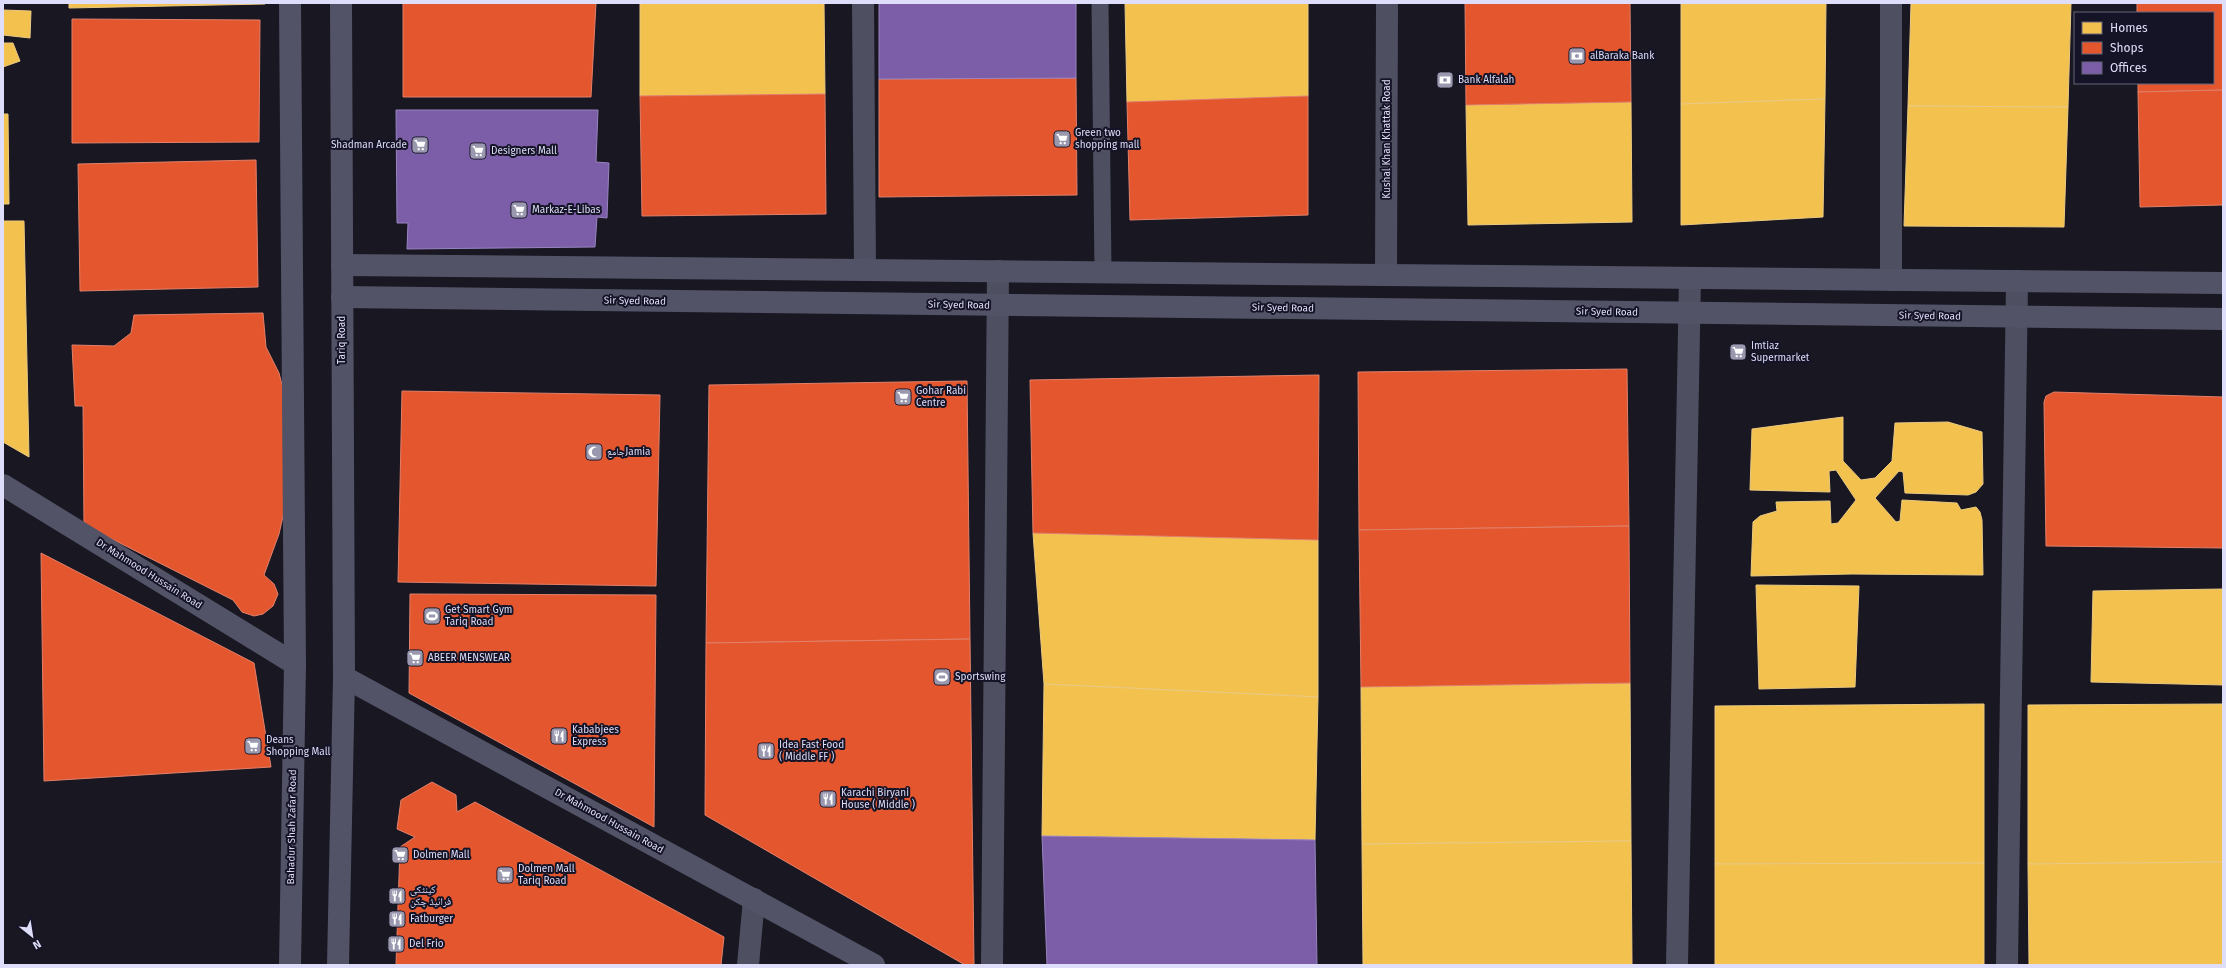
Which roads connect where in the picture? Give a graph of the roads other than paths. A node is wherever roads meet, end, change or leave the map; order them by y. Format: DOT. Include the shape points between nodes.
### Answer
graph roads {
  1 [pos="290,3"];
  2 [pos="340,3"];
  3 [pos="863,3"];
  4 [pos="1100,3"];
  5 [pos="1387,3"];
  6 [pos="1891,3"];
  7 [pos="342,264"];
  8 [pos="865,270"];
  9 [pos="998,271"];
  10 [pos="1103,272"];
  11 [pos="1386,275"];
  12 [pos="1690,278"];
  13 [pos="1891,280"];
  14 [pos="2017,281"];
  15 [pos="2223,283"];
  16 [pos="342,297"];
  17 [pos="998,305"];
  18 [pos="1689,313"];
  19 [pos="2017,317"];
  20 [pos="2223,319"];
  21 [pos="3,485"];
  22 [pos="295,664"];
  23 [pos="344,677"];
  24 [pos="754,899"];
  25 [pos="290,965"];
  26 [pos="338,965"];
  27 [pos="748,965"];
  28 [pos="874,965"];
  29 [pos="992,965"];
  30 [pos="1677,965"];
  31 [pos="2008,965"];
  1 -- 22 [label="main road"];
  2 -- 7 [label="main road, Tariq Road"];
  3 -- 8 [label="street"];
  4 -- 10 [label="lane"];
  5 -- 11 [label="street, Kushal Khan Khattak Road"];
  6 -- 13 [label="street"];
  7 -- 8 [label="main road"];
  7 -- 16 [label="main road, Tariq Road"];
  8 -- 9 [label="main road"];
  9 -- 10 [label="main road"];
  9 -- 17 [label="street"];
  10 -- 11 [label="main road"];
  11 -- 12 [label="main road"];
  12 -- 13 [label="main road"];
  12 -- 18 [label="street"];
  13 -- 14 [label="main road"];
  14 -- 15 [label="main road"];
  14 -- 19 [label="street"];
  16 -- 17 [label="main road, Sir Syed Road"];
  16 -- 23 [label="main road, Tariq Road"];
  17 -- 18 [label="main road, Sir Syed Road"];
  17 -- 29 [label="street"];
  18 -- 19 [label="main road, Sir Syed Road"];
  18 -- 30 [label="street"];
  19 -- 20 [label="main road, Sir Syed Road"];
  19 -- 31 [label="street"];
  21 -- 22 [label="main road, Dr Mahmood Hussain Road"];
  22 -- 25 [label="main road, Bahadur Shah Zafar Road"];
  23 -- 24 [label="main road, Dr Mahmood Hussain Road"];
  23 -- 26 [label="main road"];
  24 -- 27 [label="street"];
  24 -- 28 [label="main road, Dr Mahmood Hussain Road"];
}
